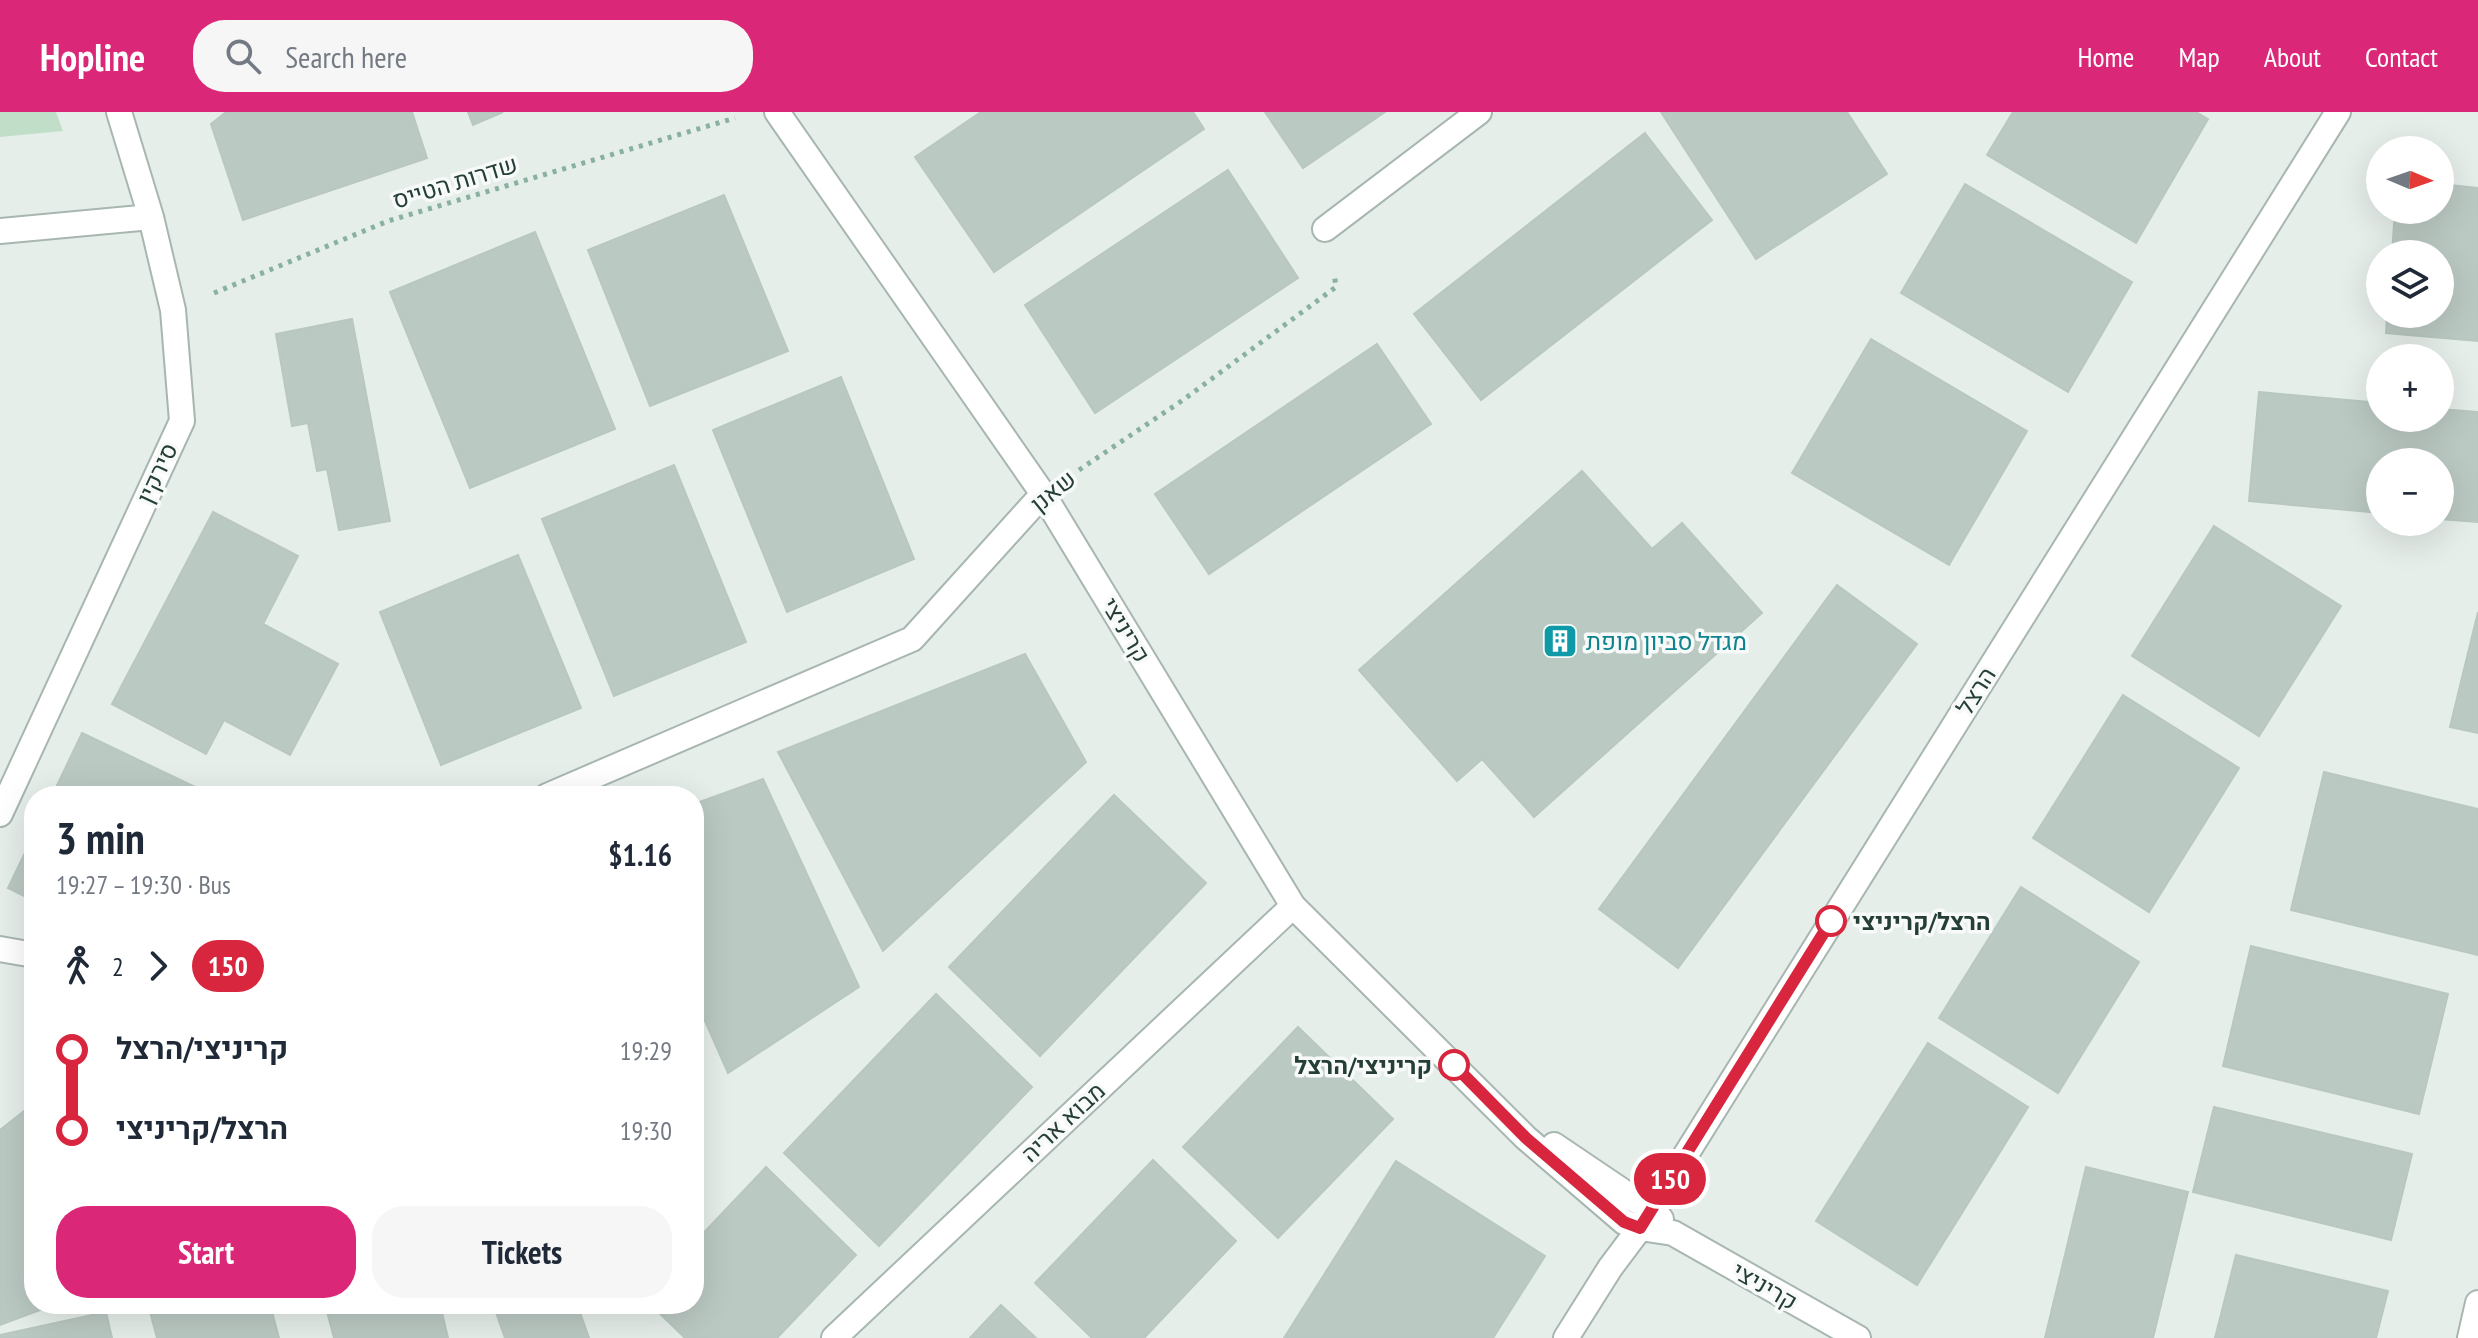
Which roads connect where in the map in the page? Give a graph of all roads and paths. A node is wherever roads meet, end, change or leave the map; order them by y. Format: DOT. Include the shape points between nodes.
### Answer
graph roads {
  1 [pos="119,112"];
  2 [pos="777,112"];
  3 [pos="1479,112"];
  4 [pos="2338,112"];
  5 [pos="740,117"];
  6 [pos="151,217"];
  7 [pos="1325,229"];
  8 [pos="0,231"];
  9 [pos="173,310"];
  10 [pos="1043,494"];
  11 [pos="570,786"];
  12 [pos="0,814"];
  13 [pos="1293,906"];
  14 [pos="0,949"];
  15 [pos="24,953"];
  16 [pos="1638,1215"];
  17 [pos="2478,1303"];
  18 [pos="834,1338"];
  19 [pos="1566,1338"];
  20 [pos="1858,1338"];
  21 [pos="2470,1338"];
  1 -- 6 [label="street, סירקין"];
  2 -- 10 [label="street, קריניצי"];
  3 -- 7 [label="street"];
  4 -- 16 [label="street, הרצל"];
  5 -- 9 [label="path, שדרות הטייס" via="388,221"];
  6 -- 8 [label="street"];
  6 -- 9 [label="street, סירקין"];
  7 -- 10 [label="path, שאנן" via="1336,287 1183,400"];
  9 -- 12 [label="street, סירקין" via="182,421"];
  10 -- 11 [label="street, שאנן" via="912,639"];
  10 -- 13 [label="street, קריניצי"];
  13 -- 16 [label="street, קריניצי" via="1508,1118 1531,1130"];
  13 -- 18 [label="street, מבוא אריה"];
  14 -- 15 [label="street"];
  16 -- 19 [label="street, הרצל"];
  16 -- 20 [label="street, קריניצי"];
  17 -- 21 [label="street"];
}
